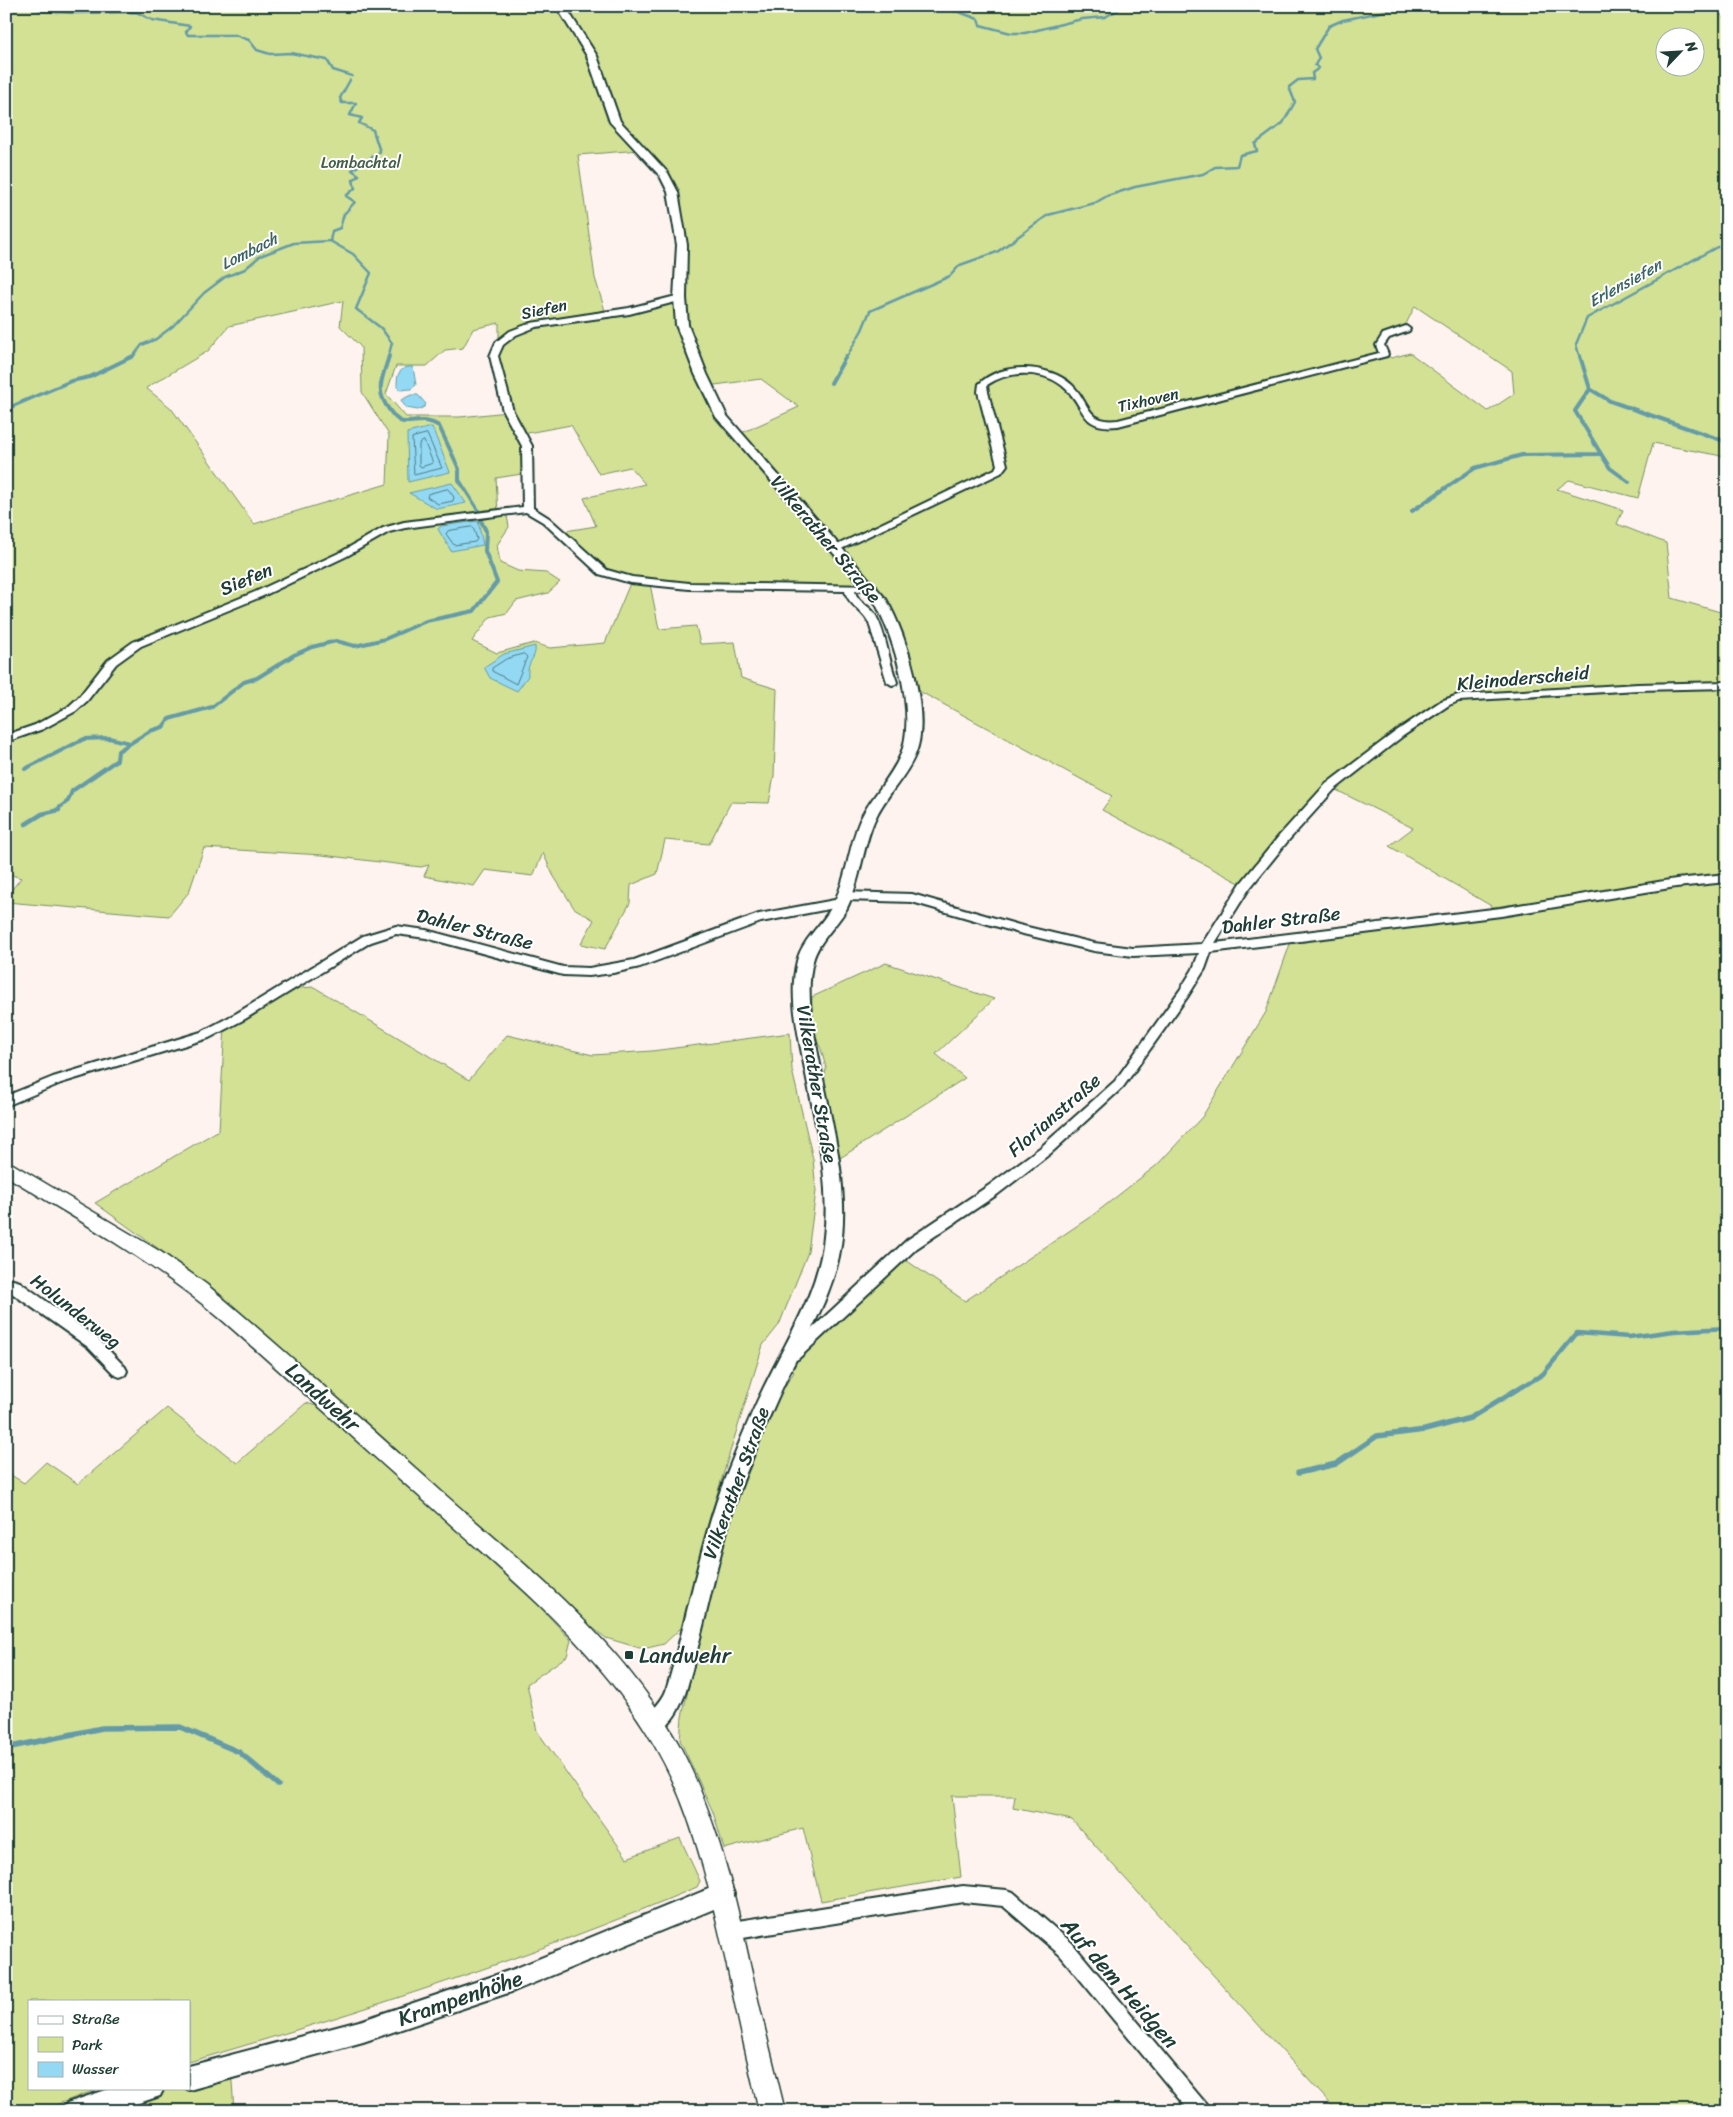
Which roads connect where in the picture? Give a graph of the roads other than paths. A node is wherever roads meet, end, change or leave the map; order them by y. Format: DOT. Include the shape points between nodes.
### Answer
graph roads {
  1 [pos="560,6"];
  2 [pos="680,298"];
  3 [pos="1406,328"];
  4 [pos="528,509"];
  5 [pos="836,548"];
  6 [pos="872,588"];
  7 [pos="850,589"];
  8 [pos="887,679"];
  9 [pos="1727,684"];
  10 [pos="6,739"];
  11 [pos="1283,839"];
  12 [pos="1727,878"];
  13 [pos="842,900"];
  14 [pos="1206,948"];
  15 [pos="6,1101"];
  16 [pos="6,1166"];
  17 [pos="6,1283"];
  18 [pos="786,1361"];
  19 [pos="120,1371"];
  20 [pos="654,1723"];
  21 [pos="723,1894"];
  22 [pos="731,1931"];
  23 [pos="190,2078"];
  24 [pos="145,2090"];
  25 [pos="75,2111"];
  26 [pos="772,2111"];
  27 [pos="1201,2111"];
  1 -- 2 [label="street, Vilkerather Straße" via="592,56 615,122 664,175 673,192 682,245"];
  2 -- 4 [label="street, Siefen" via="629,311 534,325 513,333 499,344 494,356 508,412 527,446"];
  2 -- 5 [label="street, Vilkerather Straße" via="682,325 722,417"];
  3 -- 5 [label="street, Tixhoven" via="1386,336 1380,345 1384,354 1112,424 1091,417 1072,391 1053,377 1023,371 998,375 983,384 983,392 1002,464 998,471"];
  4 -- 7 [label="street" via="546,520 603,572 631,580 679,585"];
  4 -- 10 [label="street, Siefen" via="391,528 267,590 142,642 112,662 72,709 39,727"];
  5 -- 6 [label="street, Vilkerather Straße"];
  6 -- 7 [label="street"];
  6 -- 13 [label="street, Vilkerather Straße" via="887,613 898,648 914,710 914,739 906,760 867,821"];
  7 -- 8 [label="street" via="853,600 871,617"];
  9 -- 11 [label="street, Kleinoderscheid" via="1458,698 1399,734 1330,787"];
  11 -- 14 [label="street, Florianstraße" via="1245,886"];
  12 -- 14 [label="street, Dahler Straße" via="1676,883 1501,912"];
  13 -- 14 [label="street, Dahler Straße" via="912,898 1019,929 1133,952"];
  13 -- 15 [label="street, Dahler Straße" via="731,928 620,970 585,973 563,971 408,930 389,932 354,947 205,1035 57,1080"];
  13 -- 18 [label="street, Vilkerather Straße" via="807,954 802,1002 813,1078 831,1164 833,1240 825,1272"];
  14 -- 18 [label="street, Florianstraße" via="1199,969 1184,993 1120,1084 1046,1150 912,1244"];
  16 -- 20 [label="main road, Landwehr" via="180,1275 248,1330 588,1640 624,1680"];
  17 -- 19 [label="street, Holunderweg" via="15,1286 93,1343"];
  18 -- 20 [label="street, Vilkerather Straße" via="747,1448 713,1539 676,1691 670,1706"];
  20 -- 21 [label="main road, Landwehr" via="686,1786"];
  21 -- 22 [label="main road, Landwehr"];
  21 -- 23 [label="street, Krampenhöhe" via="505,1984 363,2031"];
  22 -- 26 [label="main road, Landwehr"];
  22 -- 27 [label="street, Auf dem Heidgen" via="963,1894 1007,1898 1066,1949"];
  24 -- 25 [label="street"];
}
